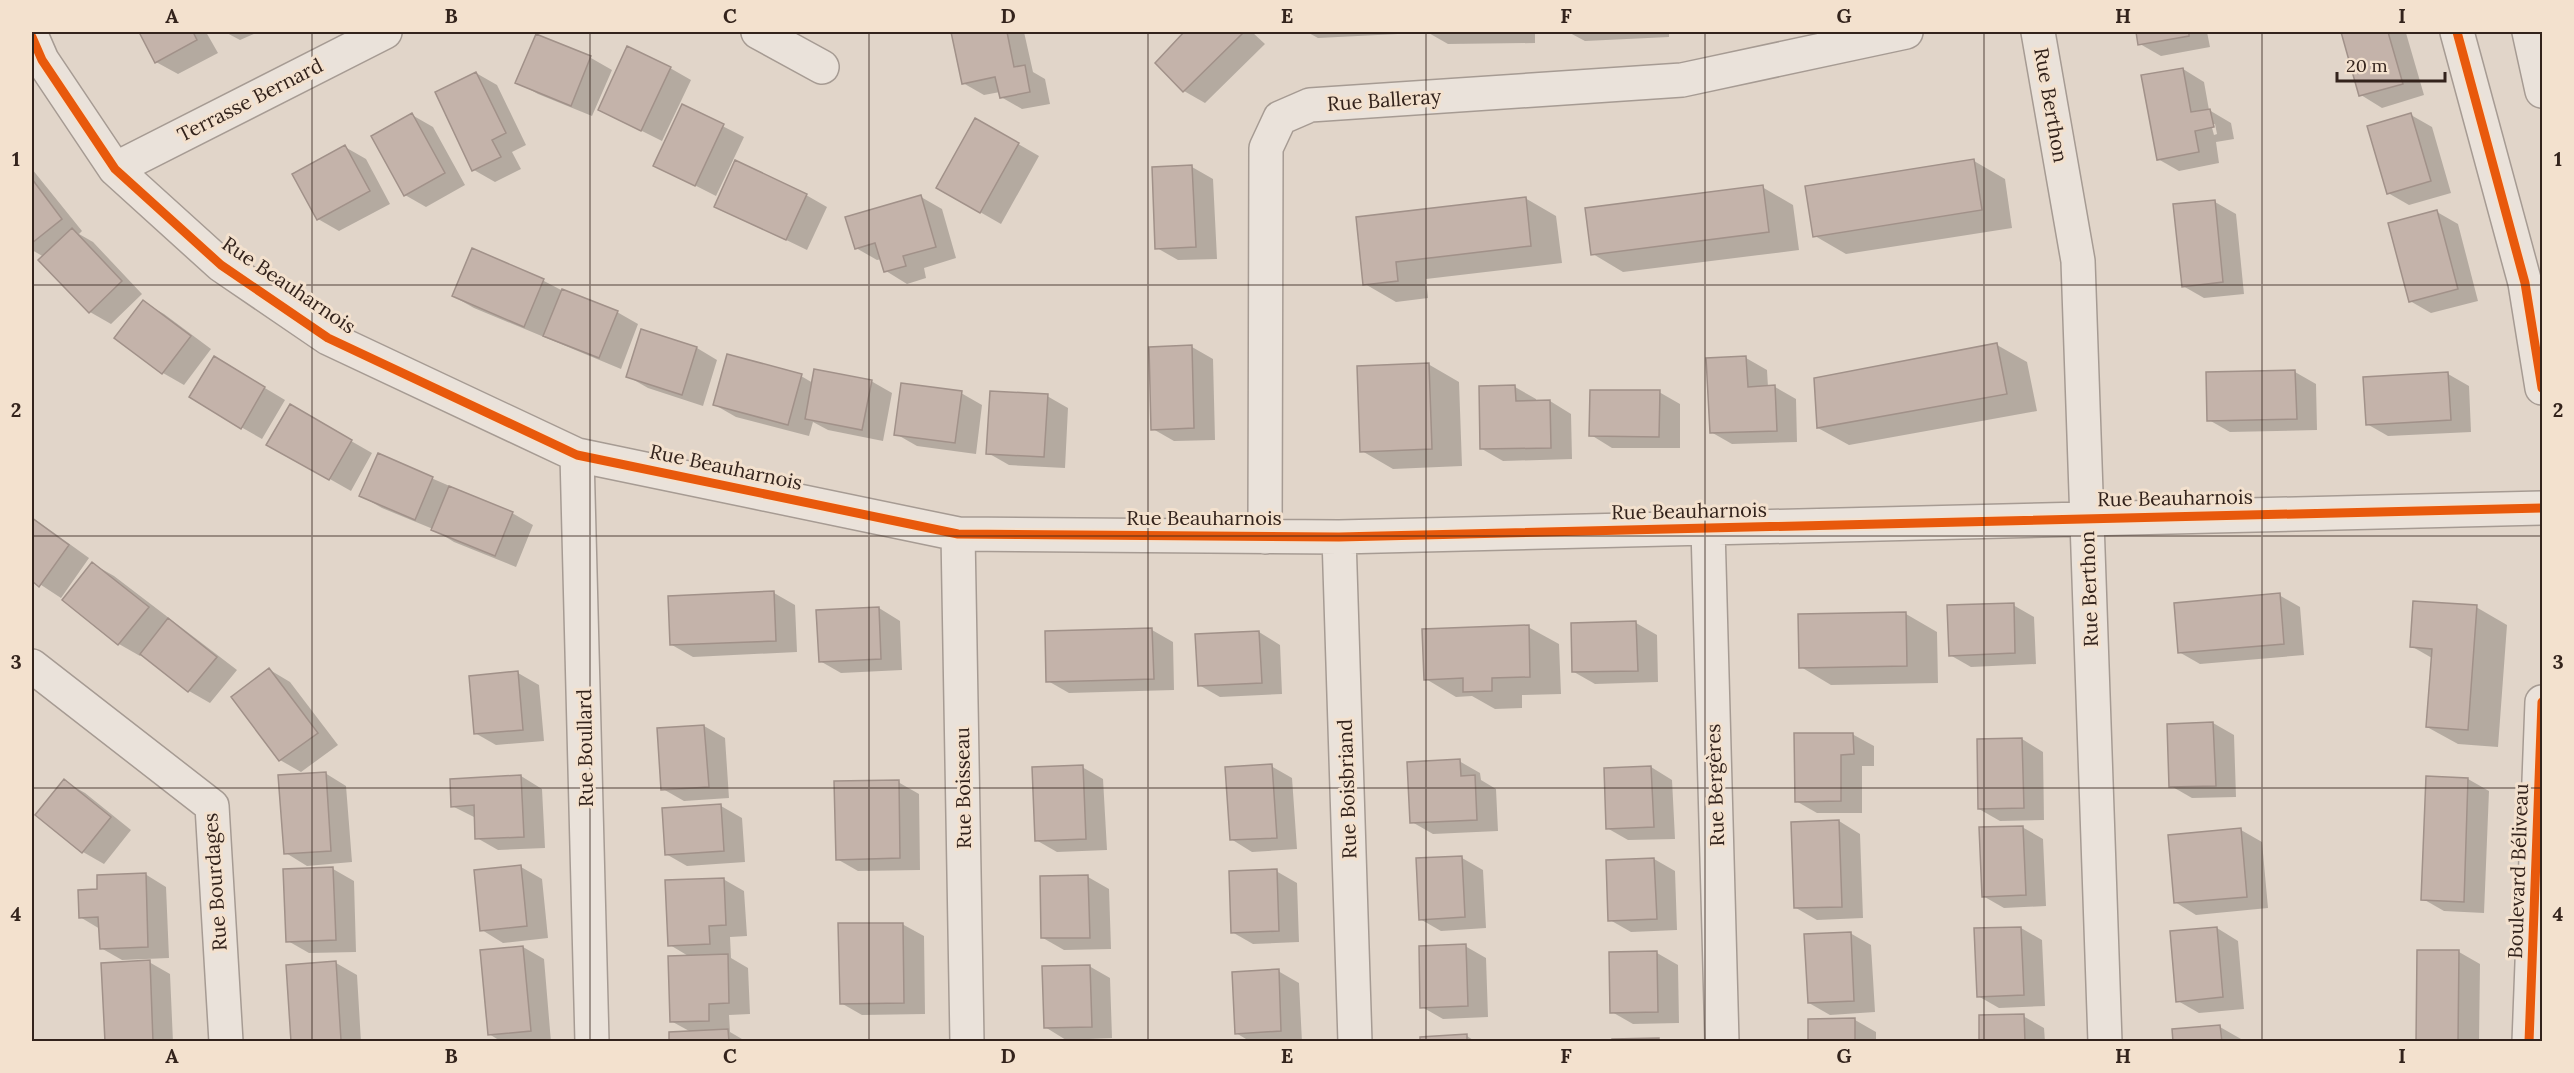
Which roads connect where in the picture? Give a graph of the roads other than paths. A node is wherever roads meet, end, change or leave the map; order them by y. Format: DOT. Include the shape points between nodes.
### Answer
graph roads {
  1 [pos="385,32"];
  2 [pos="758,32"];
  3 [pos="1906,32"];
  4 [pos="2038,32"];
  5 [pos="2457,32"];
  6 [pos="2529,32"];
  7 [pos="32,36"];
  8 [pos="822,67"];
  9 [pos="2541,79"];
  10 [pos="115,169"];
  11 [pos="2542,388"];
  12 [pos="577,455"];
  13 [pos="2542,508"];
  14 [pos="2086,518"];
  15 [pos="1708,528"];
  16 [pos="958,534"];
  17 [pos="1265,537"];
  18 [pos="1339,537"];
  19 [pos="35,675"];
  20 [pos="2542,702"];
  21 [pos="2538,945"];
  22 [pos="226,1041"];
  23 [pos="592,1041"];
  24 [pos="967,1041"];
  25 [pos="1355,1041"];
  26 [pos="1722,1041"];
  27 [pos="2105,1041"];
  28 [pos="2529,1041"];
  1 -- 10 [label="street, Terrasse Bernard"];
  2 -- 8 [label="street"];
  3 -- 17 [label="street, Rue Balleray" via="1682,80 1310,105 1280,118 1266,148"];
  4 -- 14 [label="street, Rue Berthon" via="2078,261"];
  5 -- 11 [label="street" via="2525,283"];
  6 -- 9 [label="street"];
  7 -- 10 [label="street, Rue Beauharnois" via="42,60"];
  10 -- 12 [label="street, Rue Beauharnois" via="221,265 328,338"];
  12 -- 16 [label="street, Rue Beauharnois"];
  12 -- 23 [label="street, Rue Boullard"];
  13 -- 14 [label="street, Rue Beauharnois"];
  14 -- 15 [label="street, Rue Beauharnois"];
  14 -- 27 [label="street, Rue Berthon"];
  15 -- 18 [label="street, Rue Beauharnois"];
  15 -- 26 [label="street, Rue Bergères"];
  16 -- 17 [label="street, Rue Beauharnois"];
  16 -- 24 [label="street, Rue Boisseau"];
  17 -- 18 [label="street, Rue Beauharnois"];
  18 -- 25 [label="street, Rue Boisbriand"];
  19 -- 22 [label="street, Rue Bourdages" via="212,806"];
  20 -- 21 [label="street, Boulevard Béliveau"];
  21 -- 28 [label="street, Boulevard Béliveau"];
}
